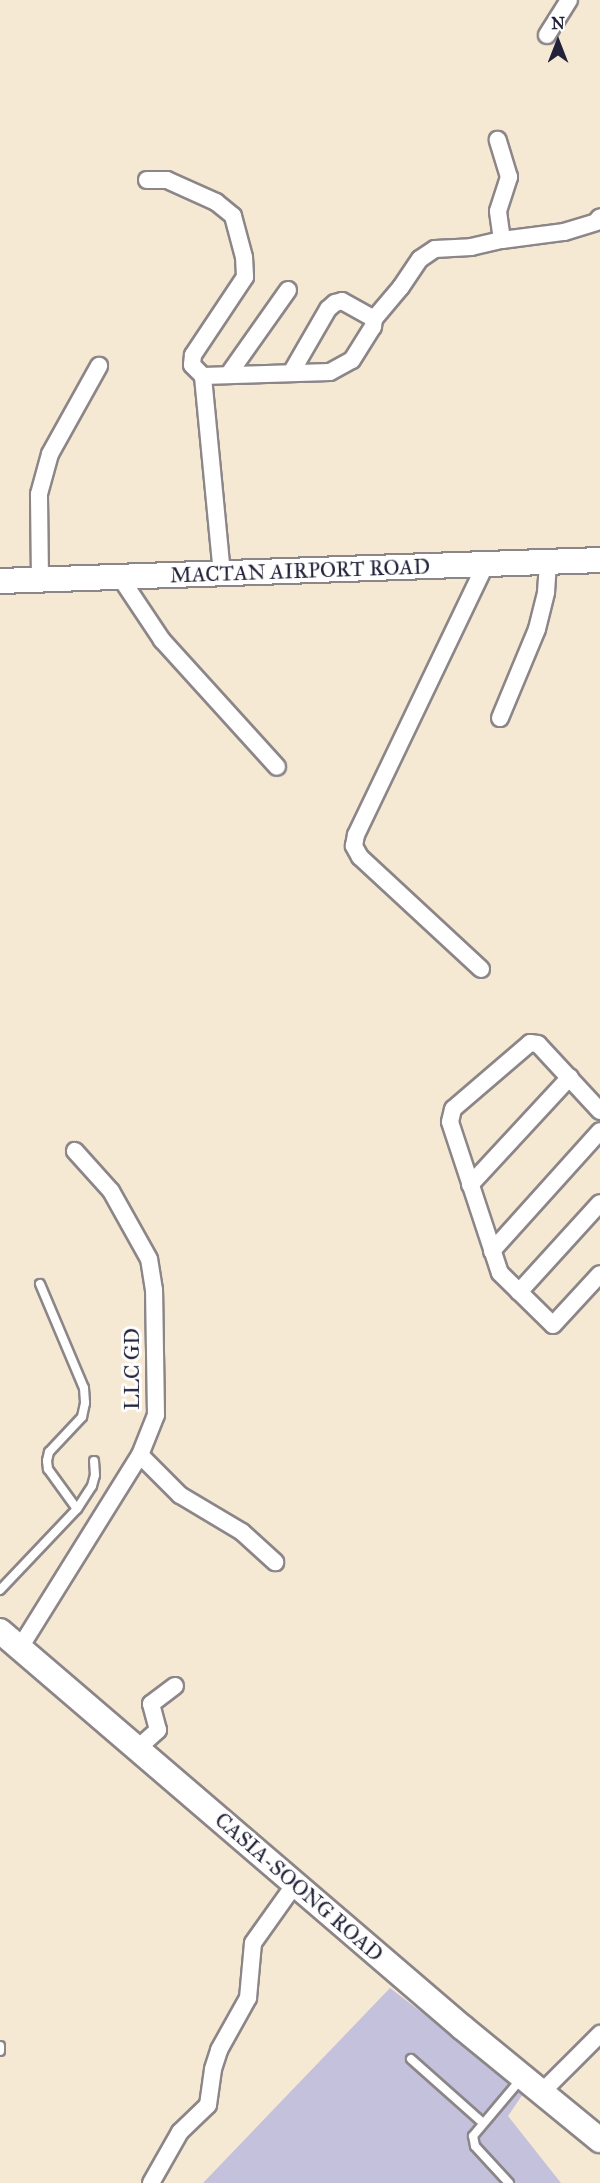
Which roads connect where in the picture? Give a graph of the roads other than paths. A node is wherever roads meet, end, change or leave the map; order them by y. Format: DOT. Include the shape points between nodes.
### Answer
graph roads {
  1 [pos="568,0"];
  2 [pos="547,35"];
  3 [pos="498,140"];
  4 [pos="147,180"];
  5 [pos="600,217"];
  6 [pos="502,240"];
  7 [pos="288,290"];
  8 [pos="374,319"];
  9 [pos="99,366"];
  10 [pos="291,373"];
  11 [pos="228,375"];
  12 [pos="203,376"];
  13 [pos="600,560"];
  14 [pos="548,562"];
  15 [pos="486,564"];
  16 [pos="222,574"];
  17 [pos="120,577"];
  18 [pos="40,579"];
  19 [pos="0,580"];
  20 [pos="500,718"];
  21 [pos="277,767"];
  22 [pos="481,969"];
  23 [pos="570,1077"];
  24 [pos="600,1111"];
  25 [pos="600,1131"];
  26 [pos="75,1151"];
  27 [pos="470,1185"];
  28 [pos="600,1203"];
  29 [pos="492,1251"];
  30 [pos="600,1274"];
  31 [pos="40,1284"];
  32 [pos="519,1292"];
  33 [pos="140,1455"];
  34 [pos="94,1461"];
  35 [pos="77,1509"];
  36 [pos="275,1562"];
  37 [pos="0,1590"];
  38 [pos="0,1631"];
  39 [pos="21,1646"];
  40 [pos="175,1686"];
  41 [pos="138,1748"];
  42 [pos="295,1884"];
  43 [pos="600,2034"];
  44 [pos="411,2059"];
  45 [pos="523,2077"];
  46 [pos="543,2091"];
  47 [pos="483,2123"];
  48 [pos="600,2140"];
  49 [pos="151,2183"];
  50 [pos="509,2183"];
  1 -- 2 [label="street"];
  3 -- 6 [label="street" via="509,177 498,211"];
  4 -- 12 [label="street" via="167,180 216,202 233,216 245,277 193,355 192,365"];
  5 -- 6 [label="street" via="596,222 564,232"];
  6 -- 8 [label="street" via="435,249"];
  7 -- 11 [label="street"];
  8 -- 10 [label="street" via="367,338 344,366 330,372"];
  8 -- 10 [label="street" via="342,301 335,303"];
  9 -- 18 [label="street" via="50,454 39,494"];
  10 -- 11 [label="street"];
  11 -- 12 [label="street"];
  12 -- 16 [label="street"];
  13 -- 14 [label="street, MACTAN AIRPORT ROAD"];
  14 -- 15 [label="street, MACTAN AIRPORT ROAD"];
  14 -- 20 [label="street" via="537,629"];
  15 -- 16 [label="street, MACTAN AIRPORT ROAD"];
  15 -- 22 [label="street" via="354,846 360,857"];
  16 -- 17 [label="street, MACTAN AIRPORT ROAD"];
  17 -- 18 [label="street, MACTAN AIRPORT ROAD"];
  17 -- 21 [label="street" via="162,640"];
  18 -- 19 [label="street, MACTAN AIRPORT ROAD"];
  23 -- 24 [label="street"];
  23 -- 27 [label="street"];
  23 -- 27 [label="street" via="538,1044 530,1043 451,1114 450,1122"];
  25 -- 29 [label="street"];
  26 -- 33 [label="street, LLC GD" via="111,1191 149,1258 154,1290 156,1415"];
  27 -- 29 [label="street"];
  28 -- 32 [label="street"];
  29 -- 32 [label="street" via="500,1273"];
  30 -- 32 [label="street" via="553,1325"];
  31 -- 35 [label="lane" via="84,1388 86,1403 82,1417 49,1452 47,1461 48,1469"];
  33 -- 36 [label="street" via="180,1495 242,1532"];
  33 -- 39 [label="street, LLC GD"];
  34 -- 35 [label="lane" via="92,1486"];
  35 -- 37 [label="lane"];
  38 -- 39 [label="street, CASIA-SOONG ROAD"];
  39 -- 41 [label="street, CASIA-SOONG ROAD"];
  40 -- 41 [label="street" via="151,1704 158,1730"];
  41 -- 42 [label="street, CASIA-SOONG ROAD"];
  42 -- 45 [label="street, CASIA-SOONG ROAD"];
  42 -- 49 [label="street" via="253,1943 248,1998 216,2059 208,2105 180,2132"];
  43 -- 46 [label="street"];
  44 -- 47 [label="lane"];
  45 -- 46 [label="street, CASIA-SOONG ROAD"];
  45 -- 47 [label="lane"];
  46 -- 48 [label="street, CASIA-SOONG ROAD"];
  47 -- 50 [label="lane" via="473,2141"];
}
